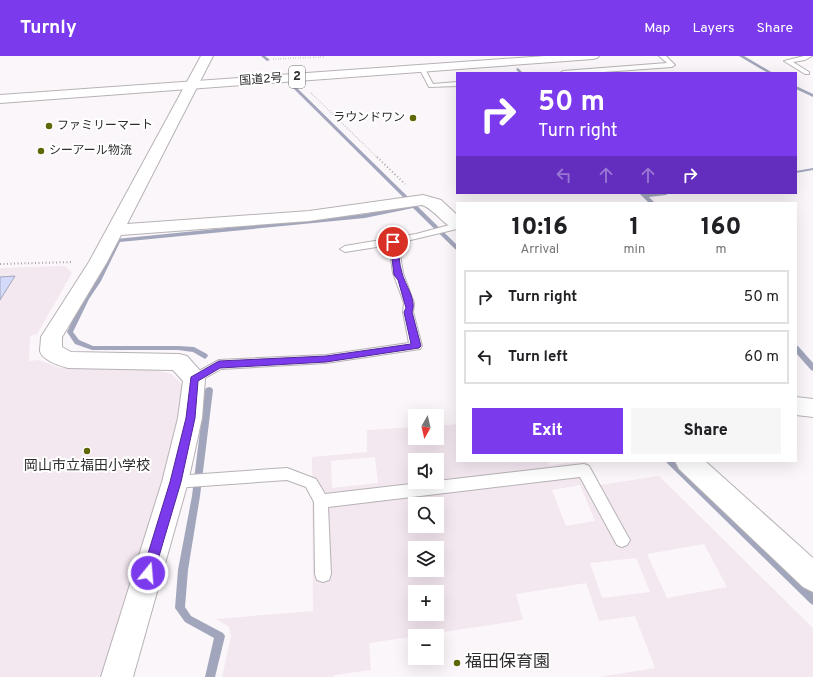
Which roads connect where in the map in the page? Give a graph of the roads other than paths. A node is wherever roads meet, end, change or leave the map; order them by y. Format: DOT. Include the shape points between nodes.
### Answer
graph roads {
  1 [pos="446,56"];
  2 [pos="593,56"];
  3 [pos="662,56"];
  4 [pos="809,56"];
  5 [pos="422,68"];
  6 [pos="199,71"];
  7 [pos="577,72"];
  8 [pos="807,73"];
  9 [pos="101,80"];
  10 [pos="456,84"];
  11 [pos="0,99"];
  12 [pos="454,226"];
  13 [pos="115,230"];
  14 [pos="393,242"];
  15 [pos="344,249"];
  16 [pos="194,379"];
  17 [pos="797,406"];
  18 [pos="813,408"];
  19 [pos="689,462"];
  20 [pos="181,481"];
  21 [pos="321,501"];
  22 [pos="622,540"];
  23 [pos="323,574"];
  24 [pos="813,577"];
  25 [pos="117,677"];
  1 -- 6 [label="main road, 国道2号 / 2"];
  2 -- 5 [label="main road, 国道2号 / 2"];
  3 -- 7 [label="lane" via="672,65"];
  4 -- 8 [label="lane" via="786,61"];
  5 -- 6 [label="main road, 国道2号 / 2"];
  5 -- 10 [label="lane" via="431,86"];
  6 -- 9 [label="main road, 国道2号 / 2"];
  6 -- 11 [label="main road, 国道2号 / 2"];
  6 -- 13 [label="main road"];
  12 -- 13 [label="main road" via="435,204 415,200 309,216"];
  12 -- 14 [label="lane"];
  13 -- 16 [label="main road" via="52,337 51,351 68,360 179,362"];
  14 -- 15 [label="lane"];
  14 -- 16 [label="lane" via="398,275 402,280 410,308 408,312 416,346 326,359 219,365"];
  16 -- 20 [label="main road"];
  17 -- 18 [label="main road"];
  19 -- 24 [label="main road"];
  20 -- 21 [label="lane" via="287,474 311,483"];
  20 -- 25 [label="main road"];
  21 -- 22 [label="lane" via="584,470"];
  21 -- 23 [label="lane"];
}
